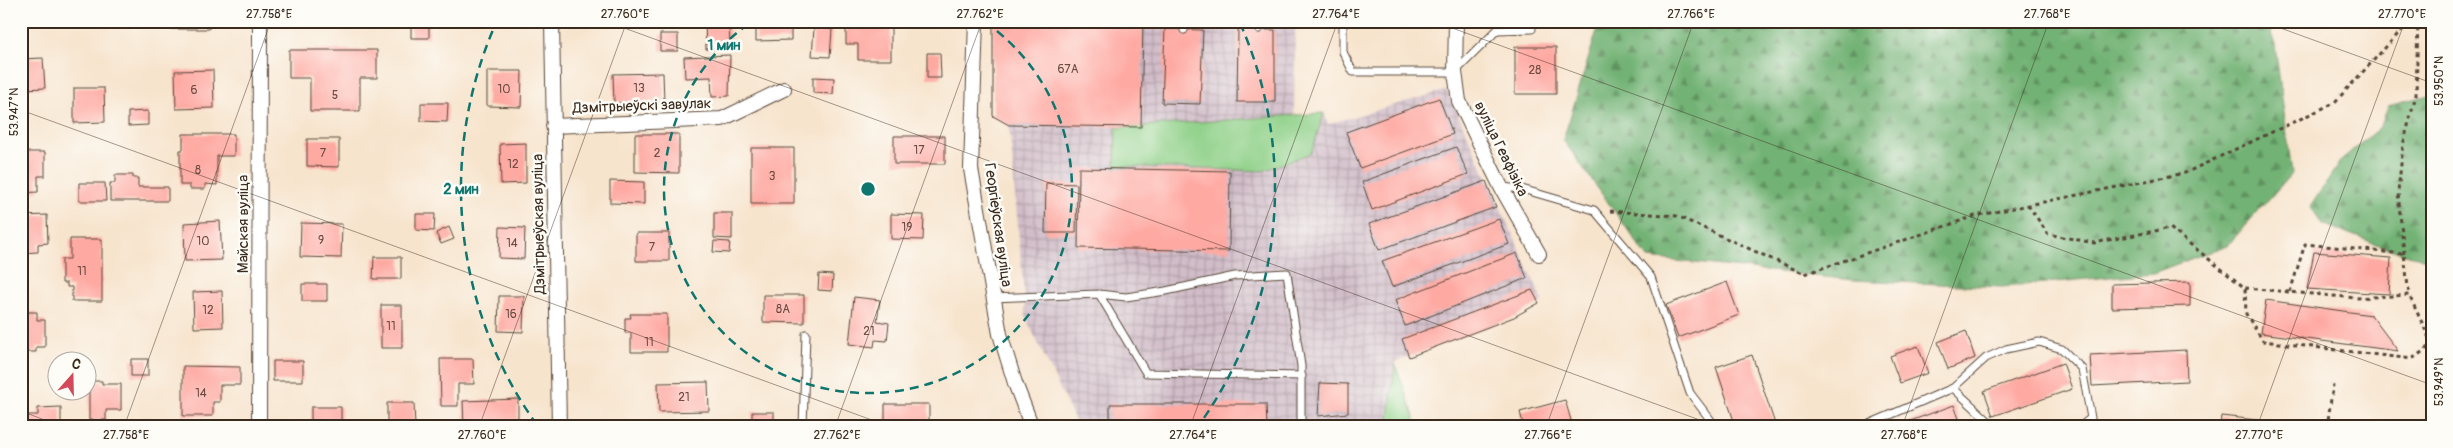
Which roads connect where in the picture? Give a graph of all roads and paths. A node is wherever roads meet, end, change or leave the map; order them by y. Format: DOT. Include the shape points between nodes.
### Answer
graph roads {
  1 [pos="260,21"];
  2 [pos="552,21"];
  3 [pos="976,21"];
  4 [pos="1183,21"];
  5 [pos="1258,21"];
  6 [pos="1343,21"];
  7 [pos="1456,21"];
  8 [pos="2410,21"];
  9 [pos="2418,21"];
  10 [pos="1258,29"];
  11 [pos="1532,29"];
  12 [pos="1184,30"];
  13 [pos="1456,72"];
  14 [pos="784,89"];
  15 [pos="553,126"];
  16 [pos="1501,187"];
  17 [pos="2028,205"];
  18 [pos="1594,210"];
  19 [pos="1539,254"];
  20 [pos="2404,254"];
  21 [pos="2245,288"];
  22 [pos="2290,292"];
  23 [pos="1099,294"];
  24 [pos="2409,295"];
  25 [pos="992,298"];
  26 [pos="806,334"];
  27 [pos="2432,344"];
  28 [pos="1302,376"];
  29 [pos="2333,385"];
  30 [pos="1953,388"];
  31 [pos="259,427"];
  32 [pos="559,427"];
  33 [pos="803,427"];
  34 [pos="1032,427"];
  35 [pos="1301,427"];
  36 [pos="1716,427"];
  37 [pos="1862,427"];
  38 [pos="1995,427"];
  39 [pos="2080,427"];
  40 [pos="2327,427"];
  1 -- 31 [label="street, Майская вуліца"];
  2 -- 15 [label="street, Дзмітрыеўская вуліца"];
  3 -- 25 [label="street, Георгіеўская вуліца" via="971,169"];
  4 -- 12 [label="lane"];
  5 -- 10 [label="lane"];
  6 -- 13 [label="lane" via="1343,52 1352,72"];
  7 -- 13 [label="street, вуліца Геафізіка"];
  8 -- 17 [label="path" via="2334,103 2186,173"];
  9 -- 20 [label="path" via="2416,95 2403,145 2398,193"];
  11 -- 13 [label="lane" via="1497,30"];
  13 -- 16 [label="street, вуліца Геафізіка" via="1460,101"];
  14 -- 15 [label="street, Дзмітрыеўскі завулак" via="722,120"];
  15 -- 32 [label="street, Дзмітрыеўская вуліца"];
  16 -- 18 [label="lane" via="1522,189"];
  16 -- 19 [label="street, вуліца Геафізіка"];
  17 -- 18 [label="path" via="1975,216 1805,274 1677,216"];
  17 -- 21 [label="path" via="2048,234 2094,243 2170,228"];
  18 -- 36 [label="lane" via="1651,277 1690,393"];
  20 -- 22 [label="path" via="2305,244"];
  20 -- 24 [label="path"];
  21 -- 22 [label="path"];
  21 -- 27 [label="path" via="2246,314 2263,341 2412,359"];
  22 -- 24 [label="path" via="2356,298"];
  23 -- 25 [label="lane"];
  23 -- 28 [label="lane" via="1146,373"];
  23 -- 28 [label="lane" via="1126,297 1235,276 1287,273"];
  24 -- 27 [label="path"];
  25 -- 34 [label="street, Георгіеўская вуліца" via="1007,358"];
  26 -- 33 [label="lane"];
  28 -- 35 [label="lane"];
  29 -- 40 [label="path"];
  30 -- 37 [label="lane"];
  30 -- 38 [label="lane"];
  30 -- 39 [label="lane" via="1986,358 2006,349 2039,342 2062,348 2082,369 2091,418"];
}
